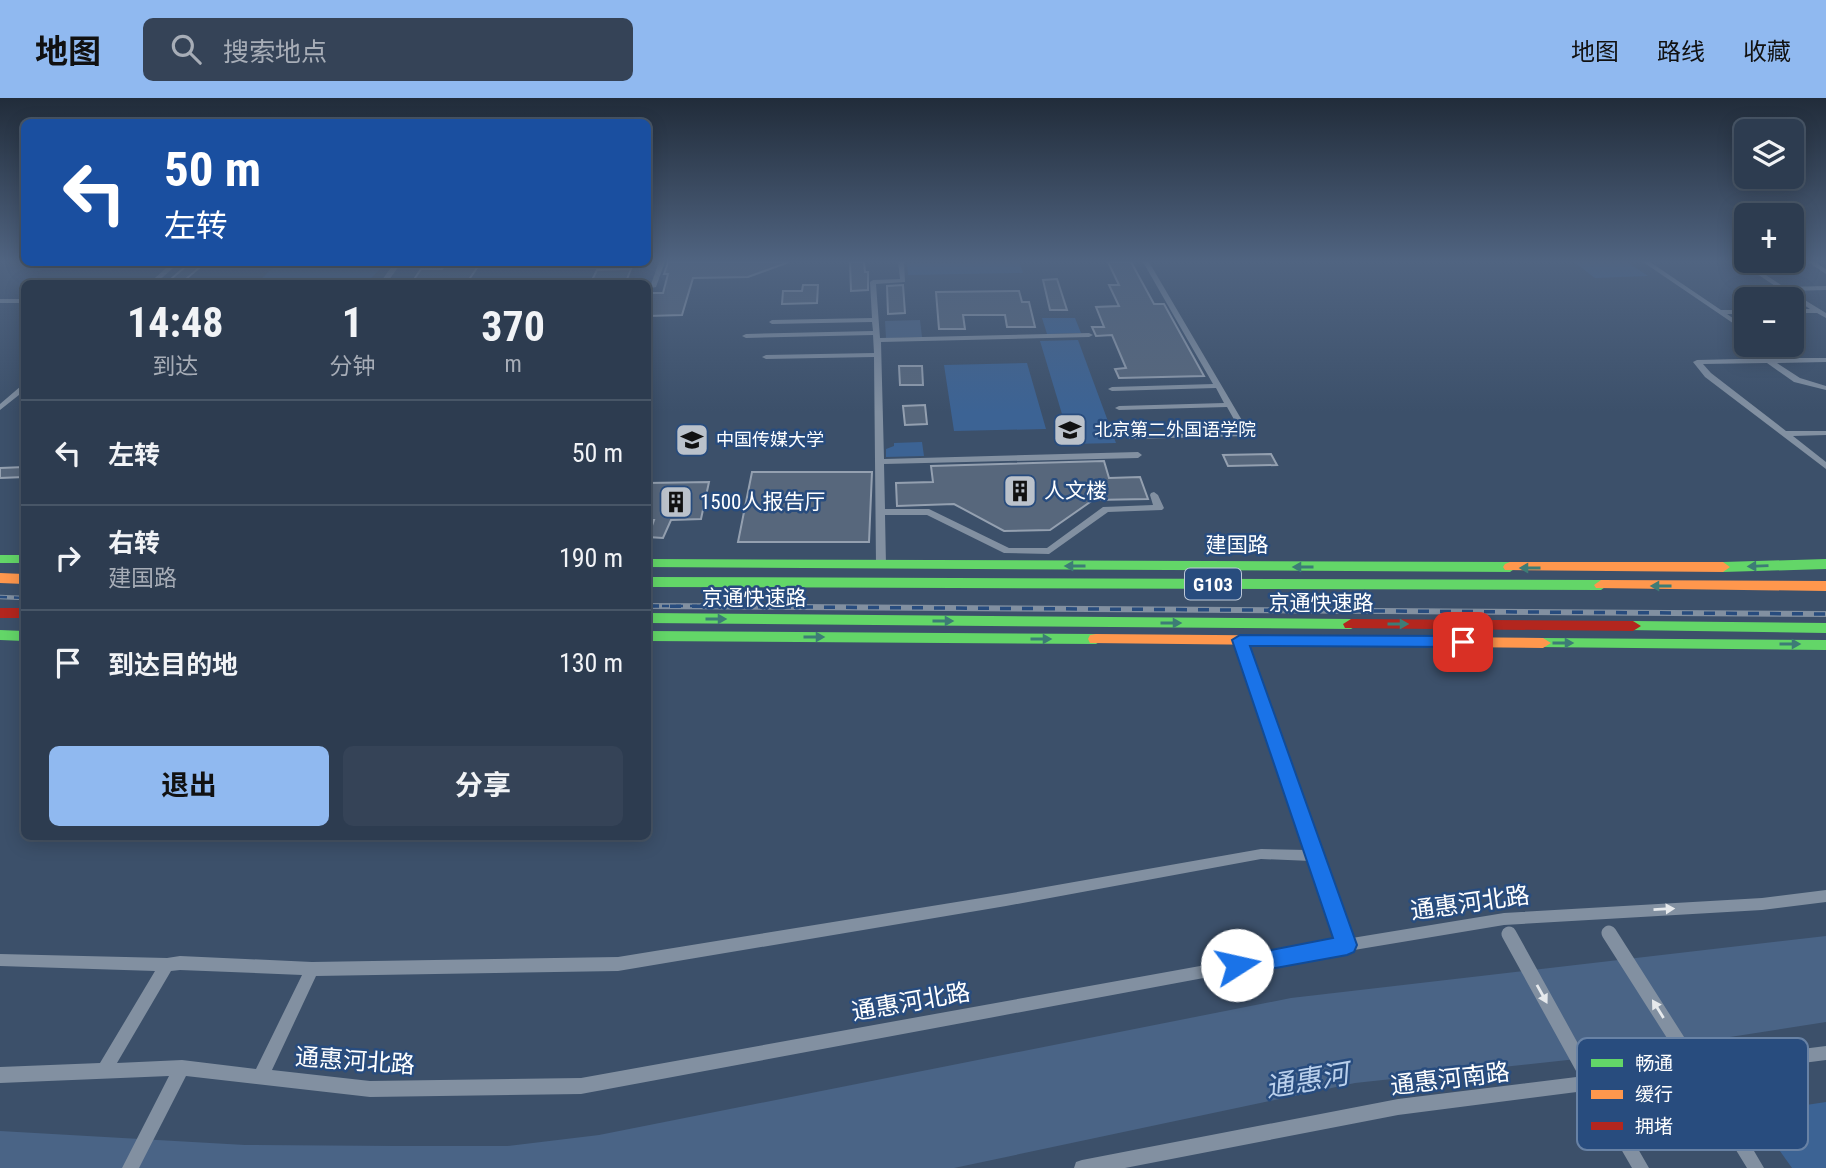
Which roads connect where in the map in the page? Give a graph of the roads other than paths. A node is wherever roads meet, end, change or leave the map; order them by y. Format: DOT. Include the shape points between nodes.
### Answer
graph roads {
  1 [pos="875,312"];
  2 [pos="1175,312"];
  3 [pos="1720,312"];
  4 [pos="1734,312"];
  5 [pos="876,320"];
  6 [pos="772,322"];
  7 [pos="1734,322"];
  8 [pos="1089,335"];
  9 [pos="746,336"];
  10 [pos="877,336"];
  11 [pos="878,355"];
  12 [pos="766,357"];
  13 [pos="1786,357"];
  14 [pos="1816,360"];
  15 [pos="1826,360"];
  16 [pos="1769,361"];
  17 [pos="1792,361"];
  18 [pos="1826,367"];
  19 [pos="1217,386"];
  20 [pos="1826,388"];
  21 [pos="1112,389"];
  22 [pos="21,390"];
  23 [pos="1229,405"];
  24 [pos="0,408"];
  25 [pos="1119,408"];
  26 [pos="1826,433"];
  27 [pos="1784,434"];
  28 [pos="1130,437"];
  29 [pos="1138,455"];
  30 [pos="880,462"];
  31 [pos="1826,466"];
  32 [pos="1154,495"];
  33 [pos="880,512"];
  34 [pos="0,559"];
  35 [pos="21,559"];
  36 [pos="651,563"];
  37 [pos="1826,564"];
  38 [pos="880,565"];
  39 [pos="0,579"];
  40 [pos="21,579"];
  41 [pos="651,582"];
  42 [pos="1826,585"];
  43 [pos="0,613"];
  44 [pos="21,613"];
  45 [pos="651,618"];
  46 [pos="1826,628"];
  47 [pos="0,635"];
  48 [pos="21,636"];
  49 [pos="651,636"];
  50 [pos="1240,640"];
  51 [pos="1826,645"];
  52 [pos="1315,856"];
  53 [pos="1826,896"];
  54 [pos="1596,912"];
  55 [pos="1506,927"];
  56 [pos="1347,945"];
  57 [pos="0,960"];
  58 [pos="167,965"];
  59 [pos="312,969"];
  60 [pos="1676,1038"];
  61 [pos="1826,1053"];
  62 [pos="1808,1055"];
  63 [pos="1577,1057"];
  64 [pos="182,1068"];
  65 [pos="105,1069"];
  66 [pos="0,1075"];
  67 [pos="261,1076"];
  68 [pos="1577,1084"];
  69 [pos="1630,1150"];
  70 [pos="1745,1150"];
  71 [pos="130,1168"];
  72 [pos="1082,1168"];
  73 [pos="1641,1168"];
  74 [pos="1756,1168"];
  1 -- 5 [label="street"];
  2 -- 19 [label="street"];
  3 -- 4 [label="street"];
  3 -- 7 [label="street"];
  5 -- 6 [label="street"];
  5 -- 10 [label="street"];
  8 -- 10 [label="street"];
  9 -- 10 [label="street"];
  10 -- 11 [label="street"];
  11 -- 12 [label="street"];
  11 -- 30 [label="street"];
  13 -- 17 [label="street"];
  14 -- 15 [label="street"];
  14 -- 17 [label="street"];
  14 -- 18 [label="street"];
  16 -- 17 [label="street"];
  16 -- 20 [label="street" via="1797,380"];
  16 -- 27 [label="street" via="1697,362"];
  19 -- 21 [label="street"];
  19 -- 23 [label="street"];
  22 -- 24 [label="street"];
  23 -- 25 [label="street"];
  23 -- 28 [label="street" via="1246,434"];
  26 -- 27 [label="street"];
  27 -- 31 [label="street"];
  29 -- 30 [label="street"];
  30 -- 33 [label="street"];
  32 -- 33 [label="street" via="1159,508 1106,509 1049,551 1007,551 929,512"];
  33 -- 38 [label="street"];
  34 -- 35 [label="main road"];
  36 -- 38 [label="main road, 建国路"];
  37 -- 38 [label="main road, 建国路, one-way" via="1682,568"];
  39 -- 40 [label="main road"];
  42 -- 41 [label="main road, 京通快速路 / G103, one-way"];
  43 -- 44 [label="main road"];
  45 -- 46 [label="main road, 京通快速路 / G103, one-way"];
  47 -- 48 [label="main road"];
  49 -- 50 [label="main road, one-way"];
  50 -- 51 [label="main road, one-way"];
  50 -- 52 [label="street"];
  52 -- 56 [label="street"];
  52 -- 59 [label="street" via="1261,854 618,964"];
  54 -- 53 [label="street, 通惠河北路, one-way" via="1762,904"];
  54 -- 55 [label="street, 通惠河北路"];
  60 -- 54 [label="street, one-way, bridge"];
  55 -- 56 [label="street, 通惠河北路"];
  55 -- 63 [label="street, one-way, bridge"];
  56 -- 67 [label="street, 通惠河北路" via="581,1086 370,1089"];
  57 -- 58 [label="street"];
  58 -- 59 [label="street"];
  58 -- 65 [label="street"];
  59 -- 67 [label="street"];
  61 -- 62 [label="street, 通惠河南路"];
  64 -- 65 [label="street, 通惠河北路"];
  64 -- 67 [label="street, 通惠河北路"];
  64 -- 71 [label="street"];
  65 -- 66 [label="street, 通惠河北路"];
  68 -- 72 [label="street, 通惠河南路" via="1398,1107"];
  69 -- 73 [label="street, one-way, bridge"];
  74 -- 70 [label="street, one-way, bridge"];
}
